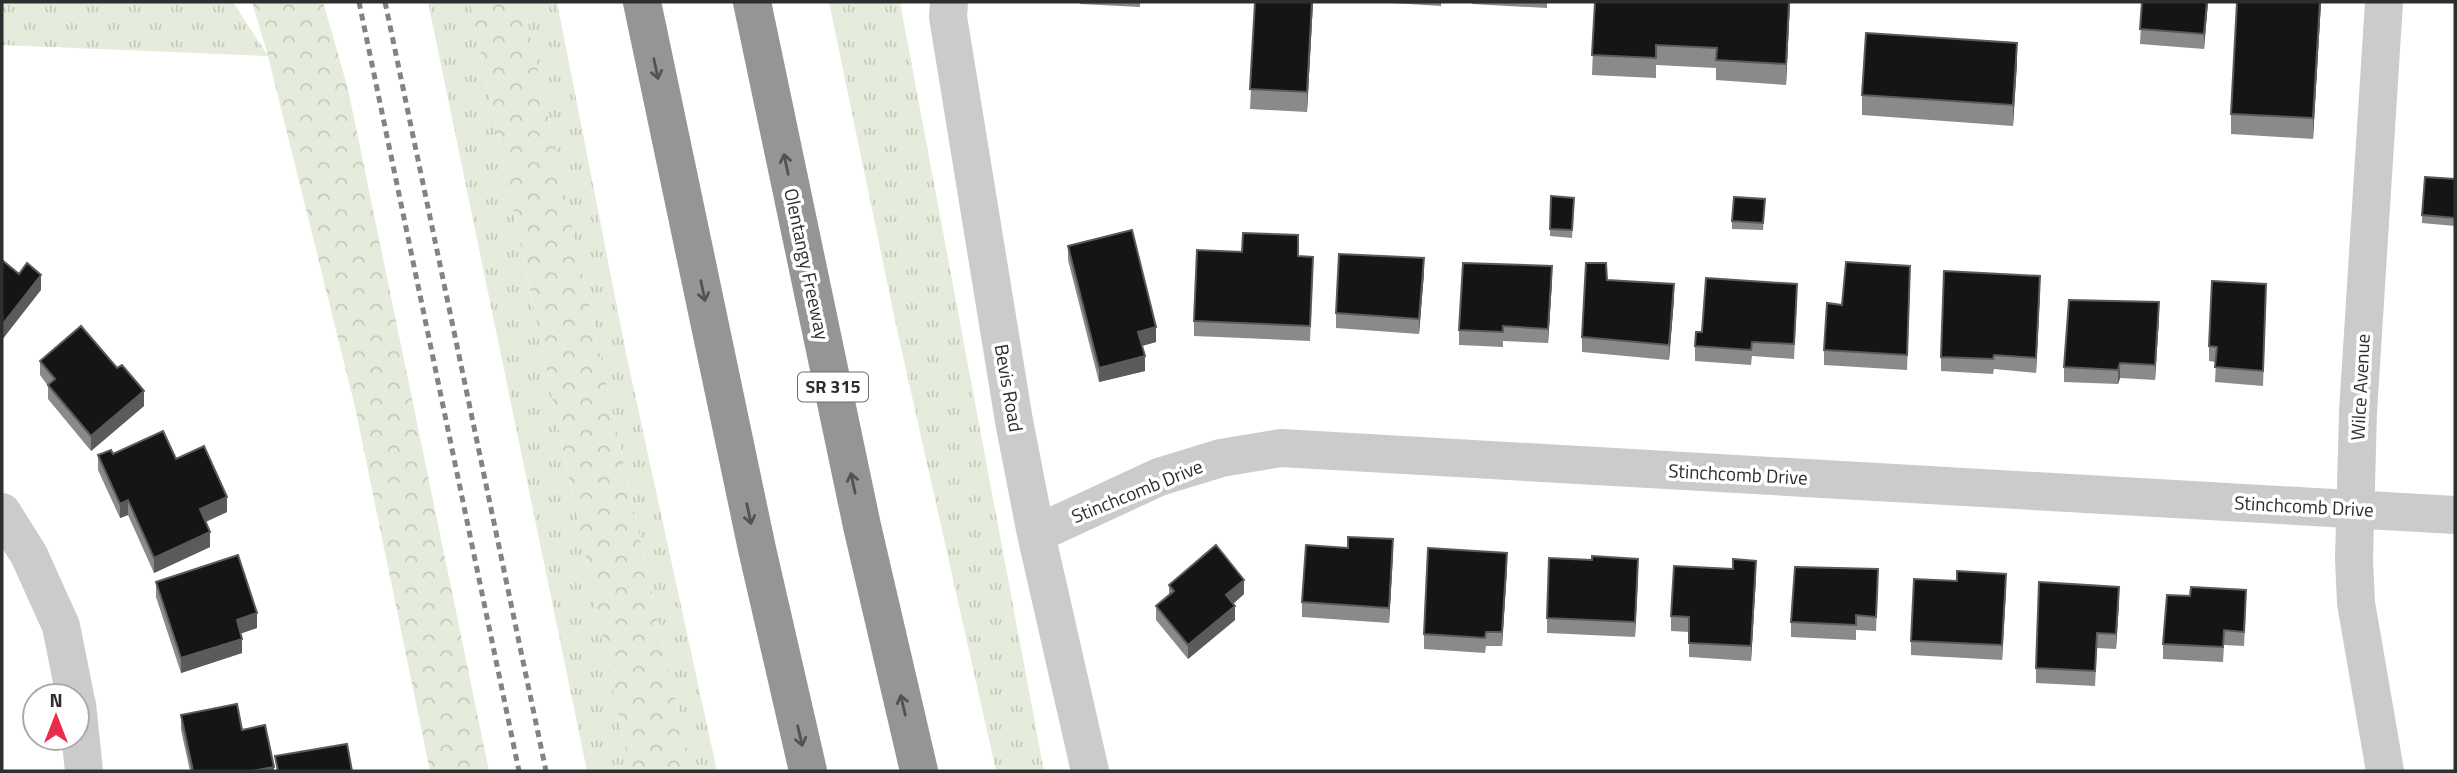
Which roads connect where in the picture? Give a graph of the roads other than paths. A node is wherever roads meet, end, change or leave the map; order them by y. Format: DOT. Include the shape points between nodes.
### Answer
graph roads {
  1 [pos="642,2"];
  2 [pos="752,2"];
  3 [pos="949,2"];
  4 [pos="2384,2"];
  5 [pos="2355,509"];
  6 [pos="2,512"];
  7 [pos="2455,515"];
  8 [pos="1036,534"];
  9 [pos="72,682"];
  10 [pos="82,752"];
  11 [pos="84,771"];
  12 [pos="808,771"];
  13 [pos="919,771"];
  14 [pos="1090,771"];
  15 [pos="2385,771"];
  1 -- 12 [label="highway, one-way"];
  13 -- 2 [label="highway, Olentangy Freeway / SR 315, one-way" via="859,513"];
  3 -- 8 [label="street, Bevis Road" via="980,222"];
  4 -- 5 [label="street, Wilce Avenue"];
  5 -- 7 [label="street, Stinchcomb Drive"];
  5 -- 8 [label="street, Stinchcomb Drive" via="1281,448 1221,458 1159,477"];
  5 -- 15 [label="street, Wilce Avenue" via="2357,603"];
  6 -- 9 [label="street" via="29,555 61,626"];
  8 -- 14 [label="street, Bevis Road"];
  10 -- 11 [label="street"];
}
